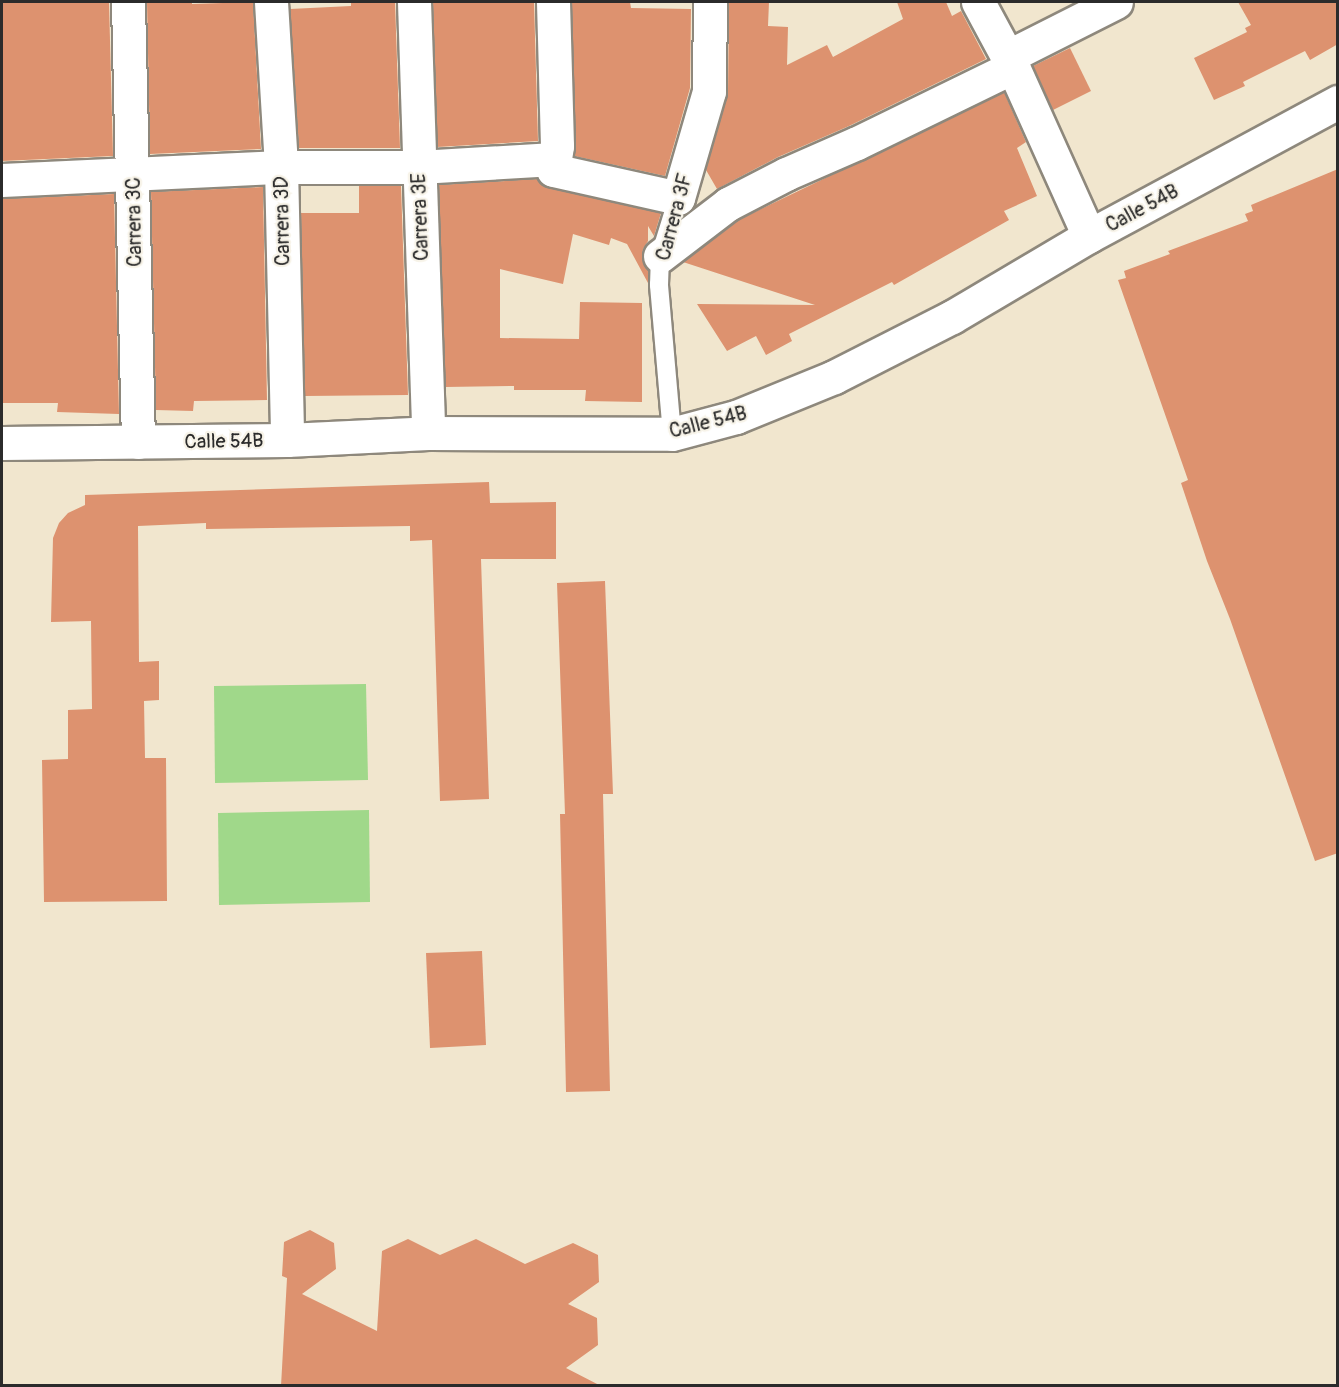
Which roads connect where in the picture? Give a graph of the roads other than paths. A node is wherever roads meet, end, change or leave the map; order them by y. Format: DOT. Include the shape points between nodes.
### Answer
graph roads {
  1 [pos="128,2"];
  2 [pos="271,2"];
  3 [pos="414,2"];
  4 [pos="553,2"];
  5 [pos="710,2"];
  6 [pos="978,2"];
  7 [pos="1116,2"];
  8 [pos="1010,62"];
  9 [pos="1338,102"];
  10 [pos="553,165"];
  11 [pos="281,167"];
  12 [pos="419,167"];
  13 [pos="133,172"];
  14 [pos="2,180"];
  15 [pos="678,198"];
  16 [pos="1089,237"];
  17 [pos="660,256"];
  18 [pos="428,433"];
  19 [pos="672,434"];
  20 [pos="287,440"];
  21 [pos="138,442"];
  22 [pos="2,443"];
  1 -- 13 [label="street, Carrera 3C"];
  2 -- 11 [label="street, Carrera 3D"];
  3 -- 12 [label="street, Carrera 3E"];
  4 -- 10 [label="street" via="557,146"];
  5 -- 15 [label="street, Carrera 3F" via="709,91"];
  6 -- 8 [label="street"];
  7 -- 8 [label="street"];
  8 -- 16 [label="street"];
  8 -- 17 [label="street" via="857,143 728,204"];
  9 -- 16 [label="street, Calle 54B"];
  10 -- 12 [label="street"];
  10 -- 15 [label="street"];
  11 -- 12 [label="street"];
  11 -- 13 [label="street"];
  11 -- 20 [label="street, Carrera 3D"];
  12 -- 18 [label="street, Carrera 3E"];
  13 -- 14 [label="street"];
  13 -- 21 [label="street, Carrera 3C"];
  15 -- 17 [label="lane, Carrera 3F"];
  16 -- 19 [label="street, Calle 54B" via="952,317 834,377 736,417"];
  17 -- 19 [label="lane, Carrera 3F"];
  18 -- 19 [label="street, Calle 54B"];
  18 -- 20 [label="street, Calle 54B"];
  20 -- 21 [label="street, Calle 54B"];
  21 -- 22 [label="street, Calle 54B"];
}
